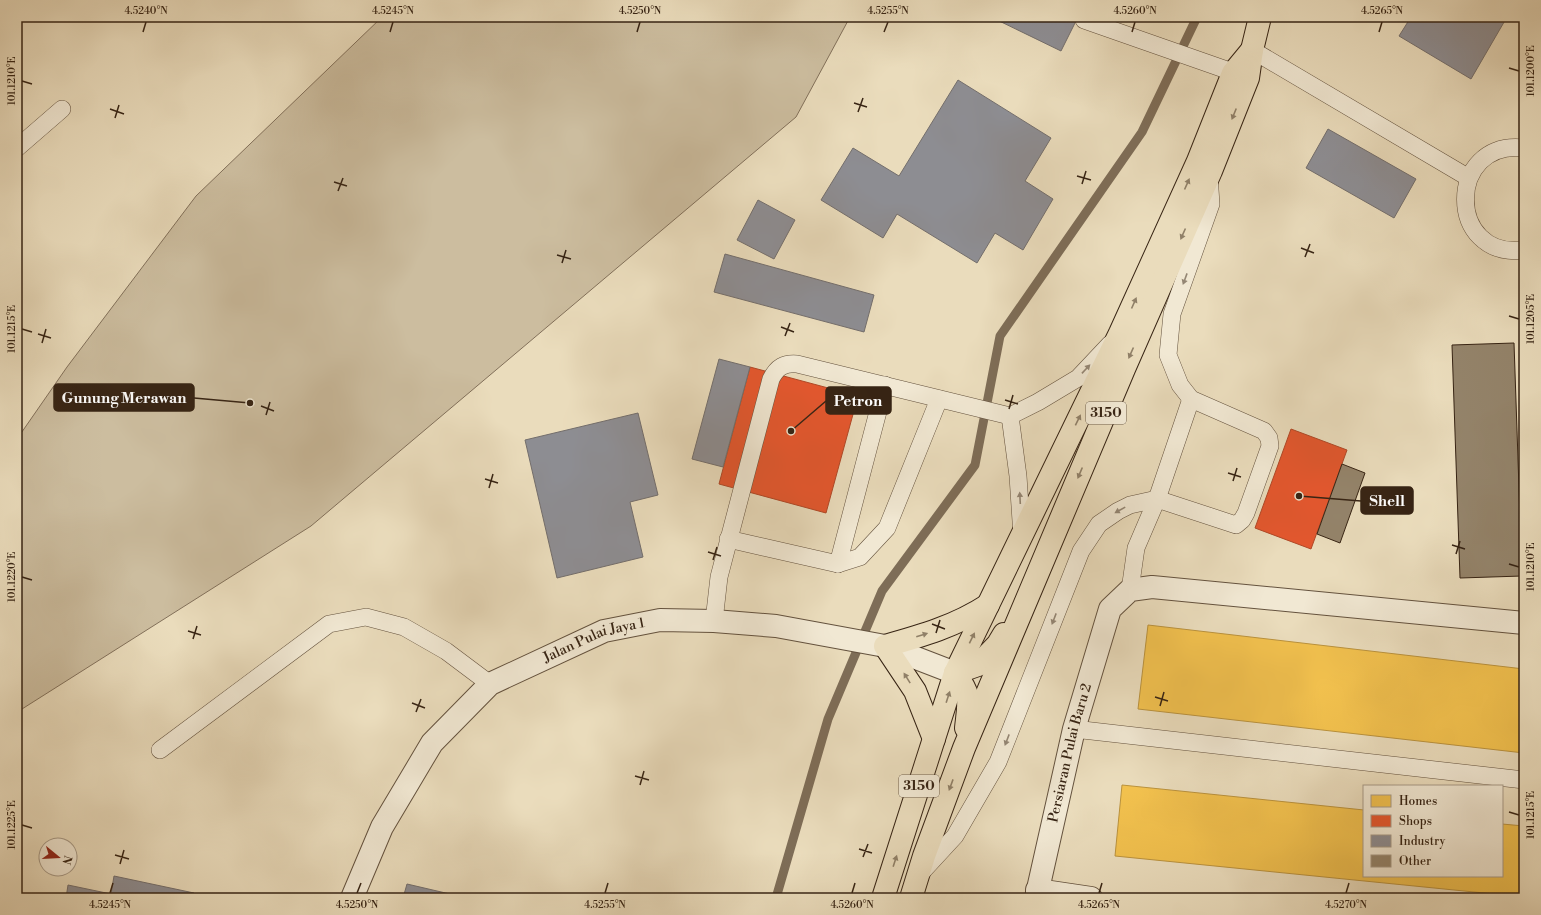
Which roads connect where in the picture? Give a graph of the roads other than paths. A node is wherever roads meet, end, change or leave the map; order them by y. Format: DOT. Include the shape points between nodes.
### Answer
graph roads {
  1 [pos="1260,17"];
  2 [pos="1084,20"];
  3 [pos="1252,50"];
  4 [pos="1240,75"];
  5 [pos="62,109"];
  6 [pos="17,148"];
  7 [pos="1524,148"];
  8 [pos="1209,175"];
  9 [pos="1469,178"];
  10 [pos="1524,250"];
  11 [pos="1120,333"];
  12 [pos="885,385"];
  13 [pos="1191,399"];
  14 [pos="946,400"];
  15 [pos="1004,415"];
  16 [pos="1157,499"];
  17 [pos="1022,536"];
  18 [pos="728,539"];
  19 [pos="838,564"];
  20 [pos="1130,590"];
  21 [pos="1027,598"];
  22 [pos="988,605"];
  23 [pos="714,622"];
  24 [pos="1524,623"];
  25 [pos="880,645"];
  26 [pos="955,673"];
  27 [pos="490,684"];
  28 [pos="1074,728"];
  29 [pos="934,739"];
  30 [pos="964,748"];
  31 [pos="160,750"];
  32 [pos="1524,780"];
  33 [pos="919,875"];
  34 [pos="1037,894"];
  35 [pos="352,898"];
  36 [pos="883,898"];
  37 [pos="912,898"];
  38 [pos="1091,898"];
  1 -- 3 [label="main road, 3150"];
  2 -- 4 [label="lane"];
  3 -- 4 [label="main road, 3150"];
  3 -- 9 [label="lane"];
  4 -- 8 [label="main road, 3150, one-way"];
  11 -- 4 [label="main road, 3150, one-way"];
  5 -- 6 [label="lane"];
  7 -- 9 [label="lane" via="1501,150 1488,156 1476,165"];
  8 -- 13 [label="lane, one-way" via="1211,204 1172,314 1168,355 1180,385"];
  8 -- 21 [label="main road, 3150, one-way"];
  9 -- 10 [label="lane" via="1464,192 1465,207 1469,221 1477,233 1488,243 1501,249"];
  15 -- 11 [label="lane, one-way" via="1038,402 1078,378"];
  17 -- 11 [label="main road, 3150, one-way"];
  12 -- 14 [label="lane"];
  12 -- 18 [label="lane" via="797,364 789,363 775,371"];
  12 -- 19 [label="lane"];
  13 -- 16 [label="lane"];
  13 -- 16 [label="lane" via="1264,431 1270,446 1246,513 1236,525"];
  14 -- 15 [label="lane"];
  14 -- 19 [label="lane" via="887,528 860,557"];
  17 -- 15 [label="lane, one-way" via="1018,476"];
  16 -- 20 [label="lane" via="1136,548"];
  16 -- 33 [label="lane, one-way" via="1130,505 1118,511 1099,524 1081,551 998,762 955,836"];
  17 -- 22 [label="main road, 3150"];
  18 -- 19 [label="lane"];
  18 -- 23 [label="lane" via="719,577"];
  20 -- 24 [label="street" via="1152,587"];
  20 -- 28 [label="street, Persiaran Pulai Baru 2" via="1110,609"];
  21 -- 26 [label="main road" via="998,644 978,665"];
  21 -- 30 [label="main road, 3150"];
  25 -- 22 [label="main road, one-way" via="947,627"];
  26 -- 22 [label="main road, 3150, one-way"];
  23 -- 25 [label="street, Jalan Pulai Jaya 1" via="776,626"];
  23 -- 27 [label="street, Jalan Pulai Jaya 1" via="660,620 604,631"];
  25 -- 26 [label="street, Jalan Pulai Jaya 1"];
  29 -- 25 [label="main road, one-way" via="915,691"];
  29 -- 26 [label="main road, 3150, one-way"];
  26 -- 30 [label="main road" via="967,690 969,703"];
  27 -- 31 [label="lane" via="446,651 404,627 366,617 330,624"];
  27 -- 35 [label="street, Jalan Pulai Jaya 1" via="432,743 382,827"];
  28 -- 32 [label="lane"];
  28 -- 34 [label="street, Persiaran Pulai Baru 2"];
  36 -- 29 [label="main road, 3150, one-way"];
  30 -- 33 [label="main road, 3150, one-way"];
  33 -- 37 [label="main road, 3150"];
  34 -- 38 [label="street"];
}
